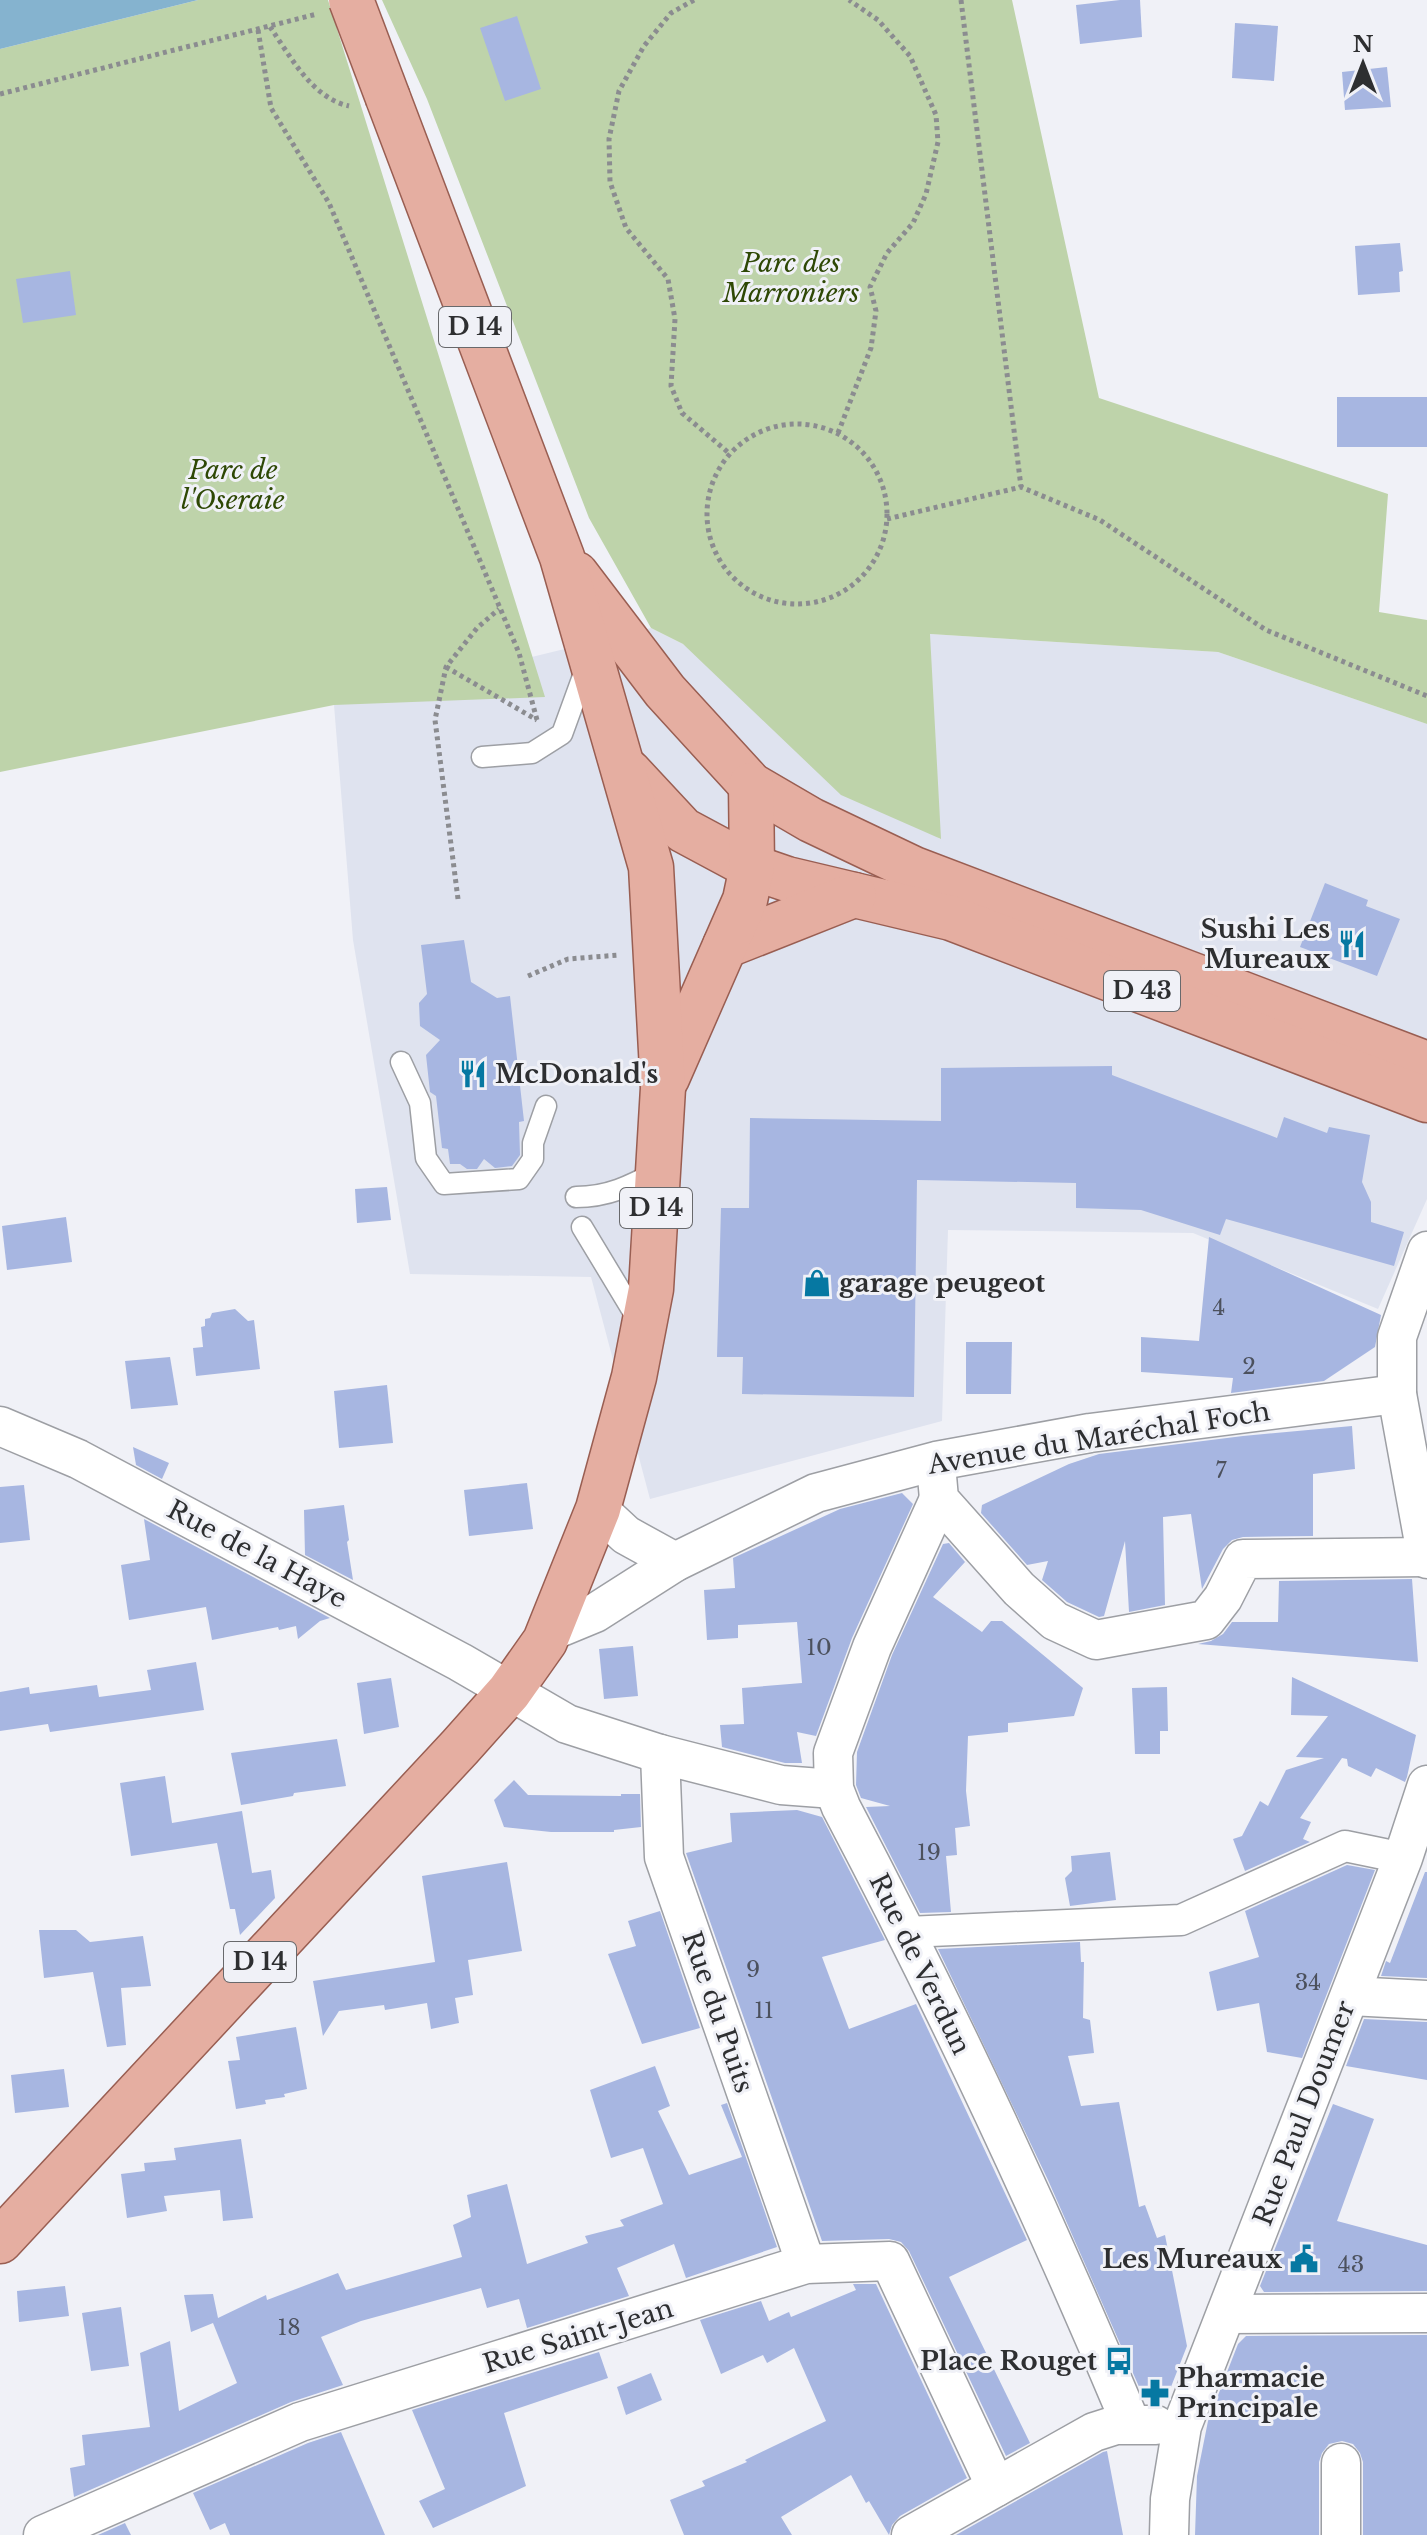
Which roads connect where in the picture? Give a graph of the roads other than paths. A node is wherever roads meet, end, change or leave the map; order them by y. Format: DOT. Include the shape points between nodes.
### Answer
graph roads {
  1 [pos="339,6"];
  2 [pos="562,557"];
  3 [pos="590,657"];
  4 [pos="482,757"];
  5 [pos="622,764"];
  6 [pos="751,785"];
  7 [pos="683,830"];
  8 [pos="651,867"];
  9 [pos="752,867"];
  10 [pos="854,895"];
  11 [pos="725,946"];
  12 [pos="401,1062"];
  13 [pos="1427,1064"];
  14 [pos="663,1088"];
  15 [pos="1427,1100"];
  16 [pos="546,1106"];
  17 [pos="658,1171"];
  18 [pos="576,1197"];
  19 [pos="582,1227"];
  20 [pos="1427,1251"];
  21 [pos="643,1329"];
  22 [pos="1397,1394"];
  23 [pos="0,1426"];
  24 [pos="936,1461"];
  25 [pos="939,1499"];
  26 [pos="598,1509"];
  27 [pos="1427,1558"];
  28 [pos="675,1562"];
  29 [pos="549,1632"];
  30 [pos="509,1692"];
  31 [pos="660,1754"];
  32 [pos="1427,1785"];
  33 [pos="834,1789"];
  34 [pos="1403,1858"];
  35 [pos="907,1932"];
  36 [pos="1350,1996"];
  37 [pos="1427,2000"];
  38 [pos="3,2230"];
  39 [pos="806,2264"];
  40 [pos="1427,2313"];
  41 [pos="1226,2314"];
  42 [pos="1131,2424"];
  43 [pos="1182,2426"];
  44 [pos="1341,2463"];
  45 [pos="996,2487"];
  46 [pos="43,2535"];
  47 [pos="911,2535"];
  48 [pos="1169,2535"];
  49 [pos="1341,2535"];
  1 -- 2 [label="main road, D 14, bridge" via="371,102"];
  2 -- 3 [label="main road, D 14"];
  2 -- 6 [label="main road, D 14" via="665,691"];
  3 -- 4 [label="lane" via="562,734 532,753"];
  3 -- 5 [label="main road, D 14"];
  5 -- 7 [label="main road, D 43"];
  5 -- 8 [label="main road, D 14"];
  6 -- 7 [label="main road"];
  6 -- 9 [label="main road, D 14"];
  6 -- 13 [label="main road, D 43" via="914,869"];
  7 -- 8 [label="main road"];
  7 -- 9 [label="main road, D 43"];
  8 -- 14 [label="main road, D 14"];
  9 -- 10 [label="main road, D 43"];
  9 -- 11 [label="main road, D 14" via="745,900"];
  10 -- 11 [label="main road"];
  10 -- 15 [label="main road, D 43" via="951,918"];
  11 -- 14 [label="main road, D 14"];
  12 -- 16 [label="lane" via="420,1103 426,1158 444,1184 519,1179 533,1159"];
  14 -- 17 [label="main road, D 14"];
  17 -- 18 [label="lane" via="620,1191"];
  17 -- 21 [label="main road, D 14" via="651,1289"];
  19 -- 21 [label="lane"];
  20 -- 22 [label="street" via="1397,1337"];
  21 -- 26 [label="main road, D 14"];
  22 -- 24 [label="street, Avenue du Maréchal Foch" via="1090,1433"];
  22 -- 27 [label="street"];
  23 -- 30 [label="street, Rue de la Haye" via="78,1459"];
  24 -- 25 [label="street"];
  24 -- 28 [label="street, Avenue du Maréchal Foch" via="816,1493"];
  25 -- 27 [label="street" via="1019,1589 1055,1621 1096,1640 1206,1620 1243,1559"];
  25 -- 33 [label="street, Rue de Verdun" via="872,1647 833,1753"];
  26 -- 28 [label="street" via="626,1535"];
  26 -- 29 [label="main road, D 14"];
  28 -- 29 [label="street, Avenue du Maréchal Foch" via="595,1613"];
  29 -- 30 [label="main road, D 14"];
  30 -- 31 [label="street, Rue de la Haye" via="567,1724"];
  30 -- 38 [label="main road, D 14"];
  31 -- 33 [label="street, Rue de la Haye" via="781,1785"];
  31 -- 39 [label="street, Rue du Puits" via="664,1857"];
  32 -- 34 [label="street, Rue Paul Doumer"];
  33 -- 35 [label="street, Rue de Verdun"];
  34 -- 35 [label="street" via="1345,1846 1181,1920"];
  34 -- 36 [label="street, Rue Paul Doumer"];
  35 -- 42 [label="street, Rue de Verdun" via="1057,2249"];
  36 -- 37 [label="street"];
  36 -- 41 [label="street, Rue Paul Doumer"];
  39 -- 45 [label="street, Rue Saint-Jean" via="890,2261"];
  39 -- 46 [label="street, Rue Saint-Jean" via="300,2422"];
  40 -- 41 [label="street"];
  41 -- 43 [label="street, Rue Paul Doumer"];
  42 -- 43 [label="street"];
  42 -- 45 [label="street" via="1094,2432"];
  43 -- 48 [label="street, Rue Paul Doumer"];
  44 -- 49 [label="street"];
  45 -- 47 [label="street"];
}
